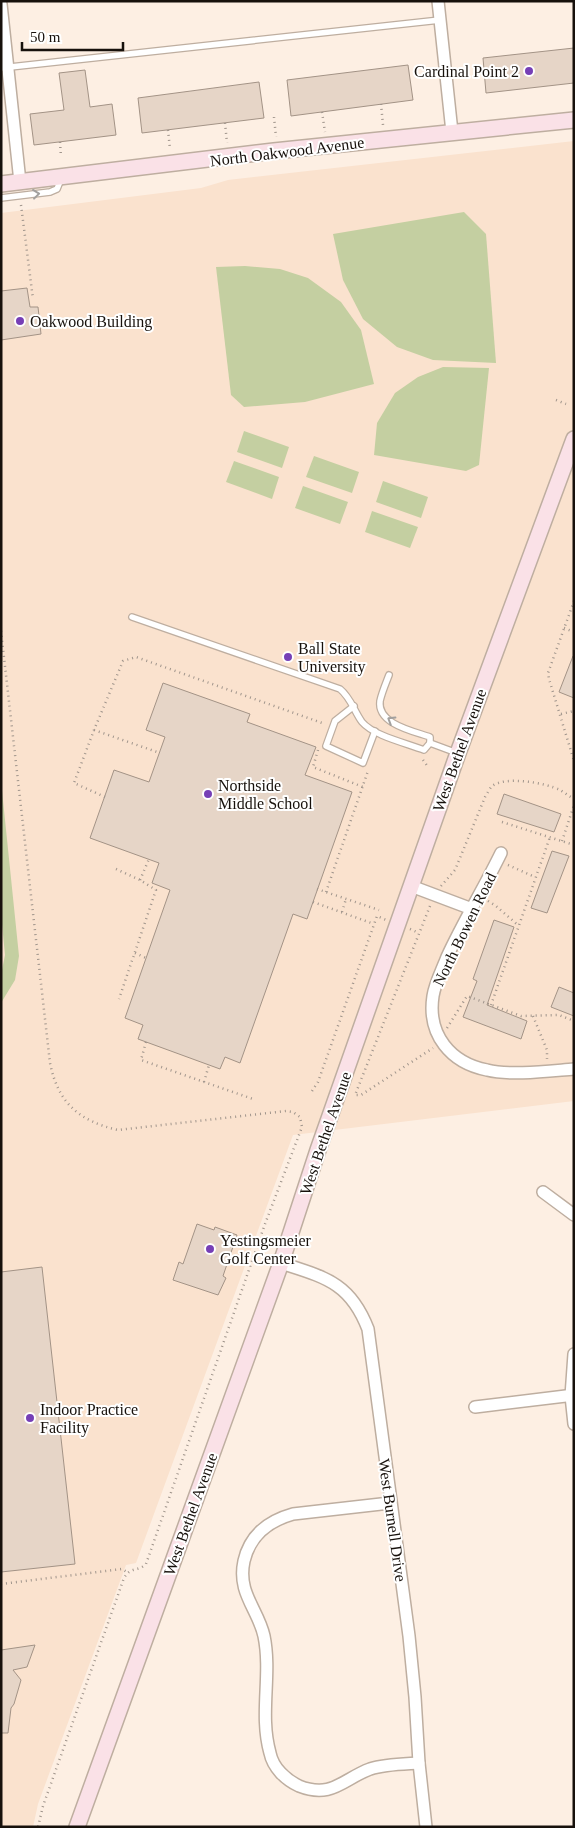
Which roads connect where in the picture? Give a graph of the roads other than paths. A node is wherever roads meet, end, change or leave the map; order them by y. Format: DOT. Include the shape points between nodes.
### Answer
graph roads {
  1 [pos="438,1"];
  2 [pos="1,4"];
  3 [pos="440,20"];
  4 [pos="5,68"];
  5 [pos="574,120"];
  6 [pos="452,132"];
  7 [pos="61,177"];
  8 [pos="20,182"];
  9 [pos="1,184"];
  10 [pos="1,198"];
  11 [pos="574,439"];
  12 [pos="132,617"];
  13 [pos="389,675"];
  14 [pos="354,706"];
  15 [pos="375,731"];
  16 [pos="430,743"];
  17 [pos="458,753"];
  18 [pos="499,857"];
  19 [pos="411,886"];
  20 [pos="472,909"];
  21 [pos="574,1069"];
  22 [pos="543,1192"];
  23 [pos="574,1214"];
  24 [pos="281,1263"];
  25 [pos="574,1354"];
  26 [pos="572,1395"];
  27 [pos="475,1407"];
  28 [pos="574,1424"];
  29 [pos="390,1502"];
  30 [pos="419,1763"];
  31 [pos="77,1827"];
  32 [pos="426,1827"];
  1 -- 3 [label="street"];
  2 -- 4 [label="street"];
  3 -- 4 [label="lane"];
  3 -- 6 [label="street"];
  4 -- 8 [label="street"];
  5 -- 6 [label="main road, North Oakwood Avenue"];
  6 -- 7 [label="main road, North Oakwood Avenue"];
  7 -- 8 [label="main road, North Oakwood Avenue"];
  10 -- 7 [label="lane, one-way" via="50,192 57,189"];
  8 -- 9 [label="main road, North Oakwood Avenue"];
  11 -- 17 [label="main road, West Bethel Avenue"];
  12 -- 14 [label="lane" via="340,689"];
  16 -- 13 [label="lane, one-way" via="430,737 388,720 382,713 380,702"];
  14 -- 15 [label="lane" via="363,722"];
  14 -- 15 [label="lane" via="335,721 326,746 363,763"];
  15 -- 16 [label="lane" via="424,750"];
  16 -- 17 [label="lane"];
  17 -- 19 [label="main road, West Bethel Avenue"];
  18 -- 20 [label="street, North Bowen Road"];
  19 -- 20 [label="street"];
  19 -- 24 [label="main road, West Bethel Avenue"];
  20 -- 21 [label="street, North Bowen Road" via="434,989 435,1029 447,1050 462,1062 487,1071"];
  22 -- 23 [label="street"];
  24 -- 29 [label="street, West Burnell Drive" via="325,1278 352,1297 362,1312 371,1345"];
  24 -- 31 [label="main road, West Bethel Avenue"];
  25 -- 26 [label="street"];
  26 -- 27 [label="street"];
  26 -- 28 [label="street"];
  29 -- 30 [label="street, West Burnell Drive" via="415,1697"];
  29 -- 30 [label="street" via="279,1518 255,1535 251,1542 244,1562 242,1583 264,1636 267,1666 264,1706 270,1755 289,1781 318,1790 341,1786 370,1770"];
  30 -- 32 [label="street, West Burnell Drive"];
}
